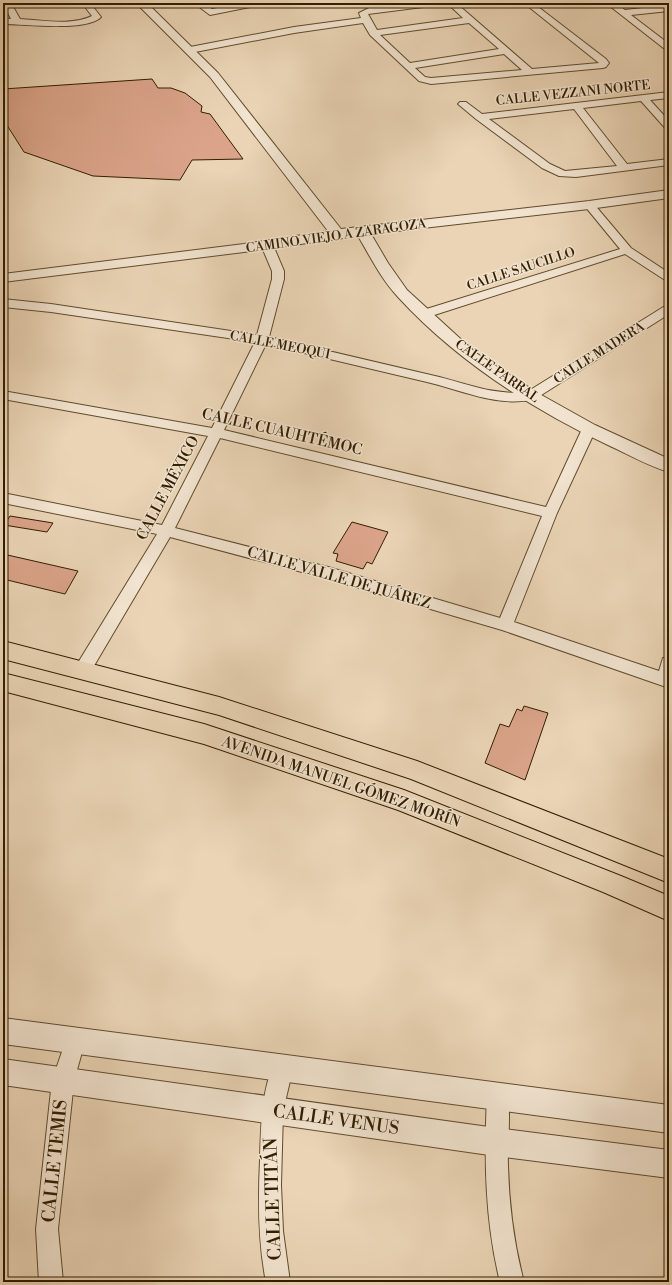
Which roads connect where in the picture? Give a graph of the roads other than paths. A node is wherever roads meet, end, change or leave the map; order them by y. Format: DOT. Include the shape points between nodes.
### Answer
graph roads {
  1 [pos="7,3"];
  2 [pos="86,3"];
  3 [pos="140,3"];
  4 [pos="198,3"];
  5 [pos="255,3"];
  6 [pos="431,3"];
  7 [pos="451,3"];
  8 [pos="528,3"];
  9 [pos="610,3"];
  10 [pos="669,8"];
  11 [pos="623,13"];
  12 [pos="470,20"];
  13 [pos="3,21"];
  14 [pos="17,21"];
  15 [pos="367,22"];
  16 [pos="373,33"];
  17 [pos="669,38"];
  18 [pos="658,40"];
  19 [pos="669,48"];
  20 [pos="506,51"];
  21 [pos="193,53"];
  22 [pos="409,66"];
  23 [pos="530,72"];
  24 [pos="669,95"];
  25 [pos="643,98"];
  26 [pos="463,104"];
  27 [pos="576,106"];
  28 [pos="479,116"];
  29 [pos="669,127"];
  30 [pos="669,162"];
  31 [pos="624,168"];
  32 [pos="669,194"];
  33 [pos="589,205"];
  34 [pos="362,231"];
  35 [pos="337,234"];
  36 [pos="267,245"];
  37 [pos="627,250"];
  38 [pos="3,278"];
  39 [pos="669,278"];
  40 [pos="3,303"];
  41 [pos="669,309"];
  42 [pos="424,314"];
  43 [pos="262,339"];
  44 [pos="3,395"];
  45 [pos="530,396"];
  46 [pos="589,429"];
  47 [pos="216,433"];
  48 [pos="669,466"];
  49 [pos="3,498"];
  50 [pos="550,512"];
  51 [pos="166,531"];
  52 [pos="505,625"];
  53 [pos="3,650"];
  54 [pos="669,664"];
  55 [pos="82,671"];
  56 [pos="667,680"];
  57 [pos="3,682"];
  58 [pos="669,871"];
  59 [pos="669,909"];
  60 [pos="3,1031"];
  61 [pos="75,1041"];
  62 [pos="282,1068"];
  63 [pos="3,1072"];
  64 [pos="64,1081"];
  65 [pos="498,1097"];
  66 [pos="272,1111"];
  67 [pos="669,1119"];
  68 [pos="496,1142"];
  69 [pos="669,1164"];
  70 [pos="51,1282"];
  71 [pos="278,1282"];
  72 [pos="512,1282"];
  1 -- 14 [label="street"];
  2 -- 14 [label="street" via="97,17 93,20 76,23"];
  3 -- 21 [label="street"];
  4 -- 5 [label="street" via="210,12"];
  6 -- 15 [label="street" via="366,11 363,13"];
  7 -- 12 [label="street"];
  8 -- 23 [label="street" via="604,63 600,66"];
  9 -- 11 [label="street"];
  10 -- 11 [label="street"];
  11 -- 18 [label="street"];
  12 -- 16 [label="street"];
  12 -- 20 [label="street"];
  13 -- 14 [label="street"];
  15 -- 16 [label="street"];
  15 -- 21 [label="street"];
  16 -- 22 [label="street"];
  17 -- 18 [label="street"];
  18 -- 19 [label="street"];
  20 -- 22 [label="street"];
  20 -- 23 [label="street"];
  21 -- 35 [label="street" via="214,75"];
  22 -- 23 [label="street" via="422,79 432,82"];
  24 -- 25 [label="street, CALLE VEZZANI NORTE"];
  25 -- 27 [label="street, CALLE VEZZANI NORTE"];
  25 -- 29 [label="street"];
  26 -- 28 [label="street"];
  27 -- 28 [label="street, CALLE VEZZANI NORTE"];
  27 -- 31 [label="street"];
  28 -- 31 [label="street" via="546,166 563,174"];
  30 -- 31 [label="street"];
  32 -- 33 [label="street, CAMINO VIEJO A ZARAGOZA"];
  33 -- 34 [label="street, CAMINO VIEJO A ZARAGOZA"];
  33 -- 37 [label="street"];
  34 -- 35 [label="street, CAMINO VIEJO A ZARAGOZA"];
  34 -- 42 [label="street, CALLE PARRAL" via="398,287"];
  35 -- 36 [label="street, CAMINO VIEJO A ZARAGOZA"];
  36 -- 38 [label="street, CAMINO VIEJO A ZARAGOZA"];
  36 -- 43 [label="street, CALLE MÉXICO" via="278,271 278,279"];
  37 -- 39 [label="street"];
  37 -- 42 [label="street, CALLE SAUCILLO"];
  40 -- 43 [label="street, CALLE MEOQUI"];
  41 -- 45 [label="street, CALLE MADERA"];
  42 -- 45 [label="street, CALLE PARRAL" via="470,356"];
  43 -- 45 [label="street, CALLE MEOQUI" via="498,397"];
  43 -- 47 [label="street, CALLE MÉXICO"];
  44 -- 47 [label="street, CALLE CUAUHTÉMOC"];
  45 -- 46 [label="street, CALLE PARRAL"];
  46 -- 48 [label="street, CALLE PARRAL"];
  46 -- 50 [label="street"];
  47 -- 50 [label="street, CALLE CUAUHTÉMOC"];
  47 -- 51 [label="street, CALLE MÉXICO"];
  49 -- 51 [label="street, CALLE VALLE DE JUÁREZ"];
  50 -- 52 [label="street"];
  51 -- 52 [label="street, CALLE VALLE DE JUÁREZ" via="328,573"];
  51 -- 55 [label="street, CALLE MÉXICO"];
  52 -- 56 [label="street, CALLE VALLE DE JUÁREZ"];
  53 -- 55 [label="main road"];
  54 -- 56 [label="street"];
  55 -- 58 [label="main road" via="219,706 417,771"];
  57 -- 59 [label="main road, AVENIDA MANUEL GÓMEZ MORÍN" via="204,734 404,801"];
  60 -- 61 [label="street"];
  61 -- 62 [label="street"];
  61 -- 64 [label="street, CALLE TEMIS"];
  62 -- 65 [label="street"];
  62 -- 66 [label="street, CALLE TITÁN"];
  63 -- 64 [label="street, CALLE VENUS"];
  64 -- 66 [label="street, CALLE VENUS"];
  64 -- 70 [label="street, CALLE TEMIS" via="47,1229"];
  65 -- 67 [label="street"];
  65 -- 68 [label="street"];
  66 -- 68 [label="street, CALLE VENUS"];
  66 -- 71 [label="street, CALLE TITÁN" via="271,1231"];
  68 -- 69 [label="street, CALLE VENUS"];
  68 -- 72 [label="street" via="501,1226 506,1263"];
}
